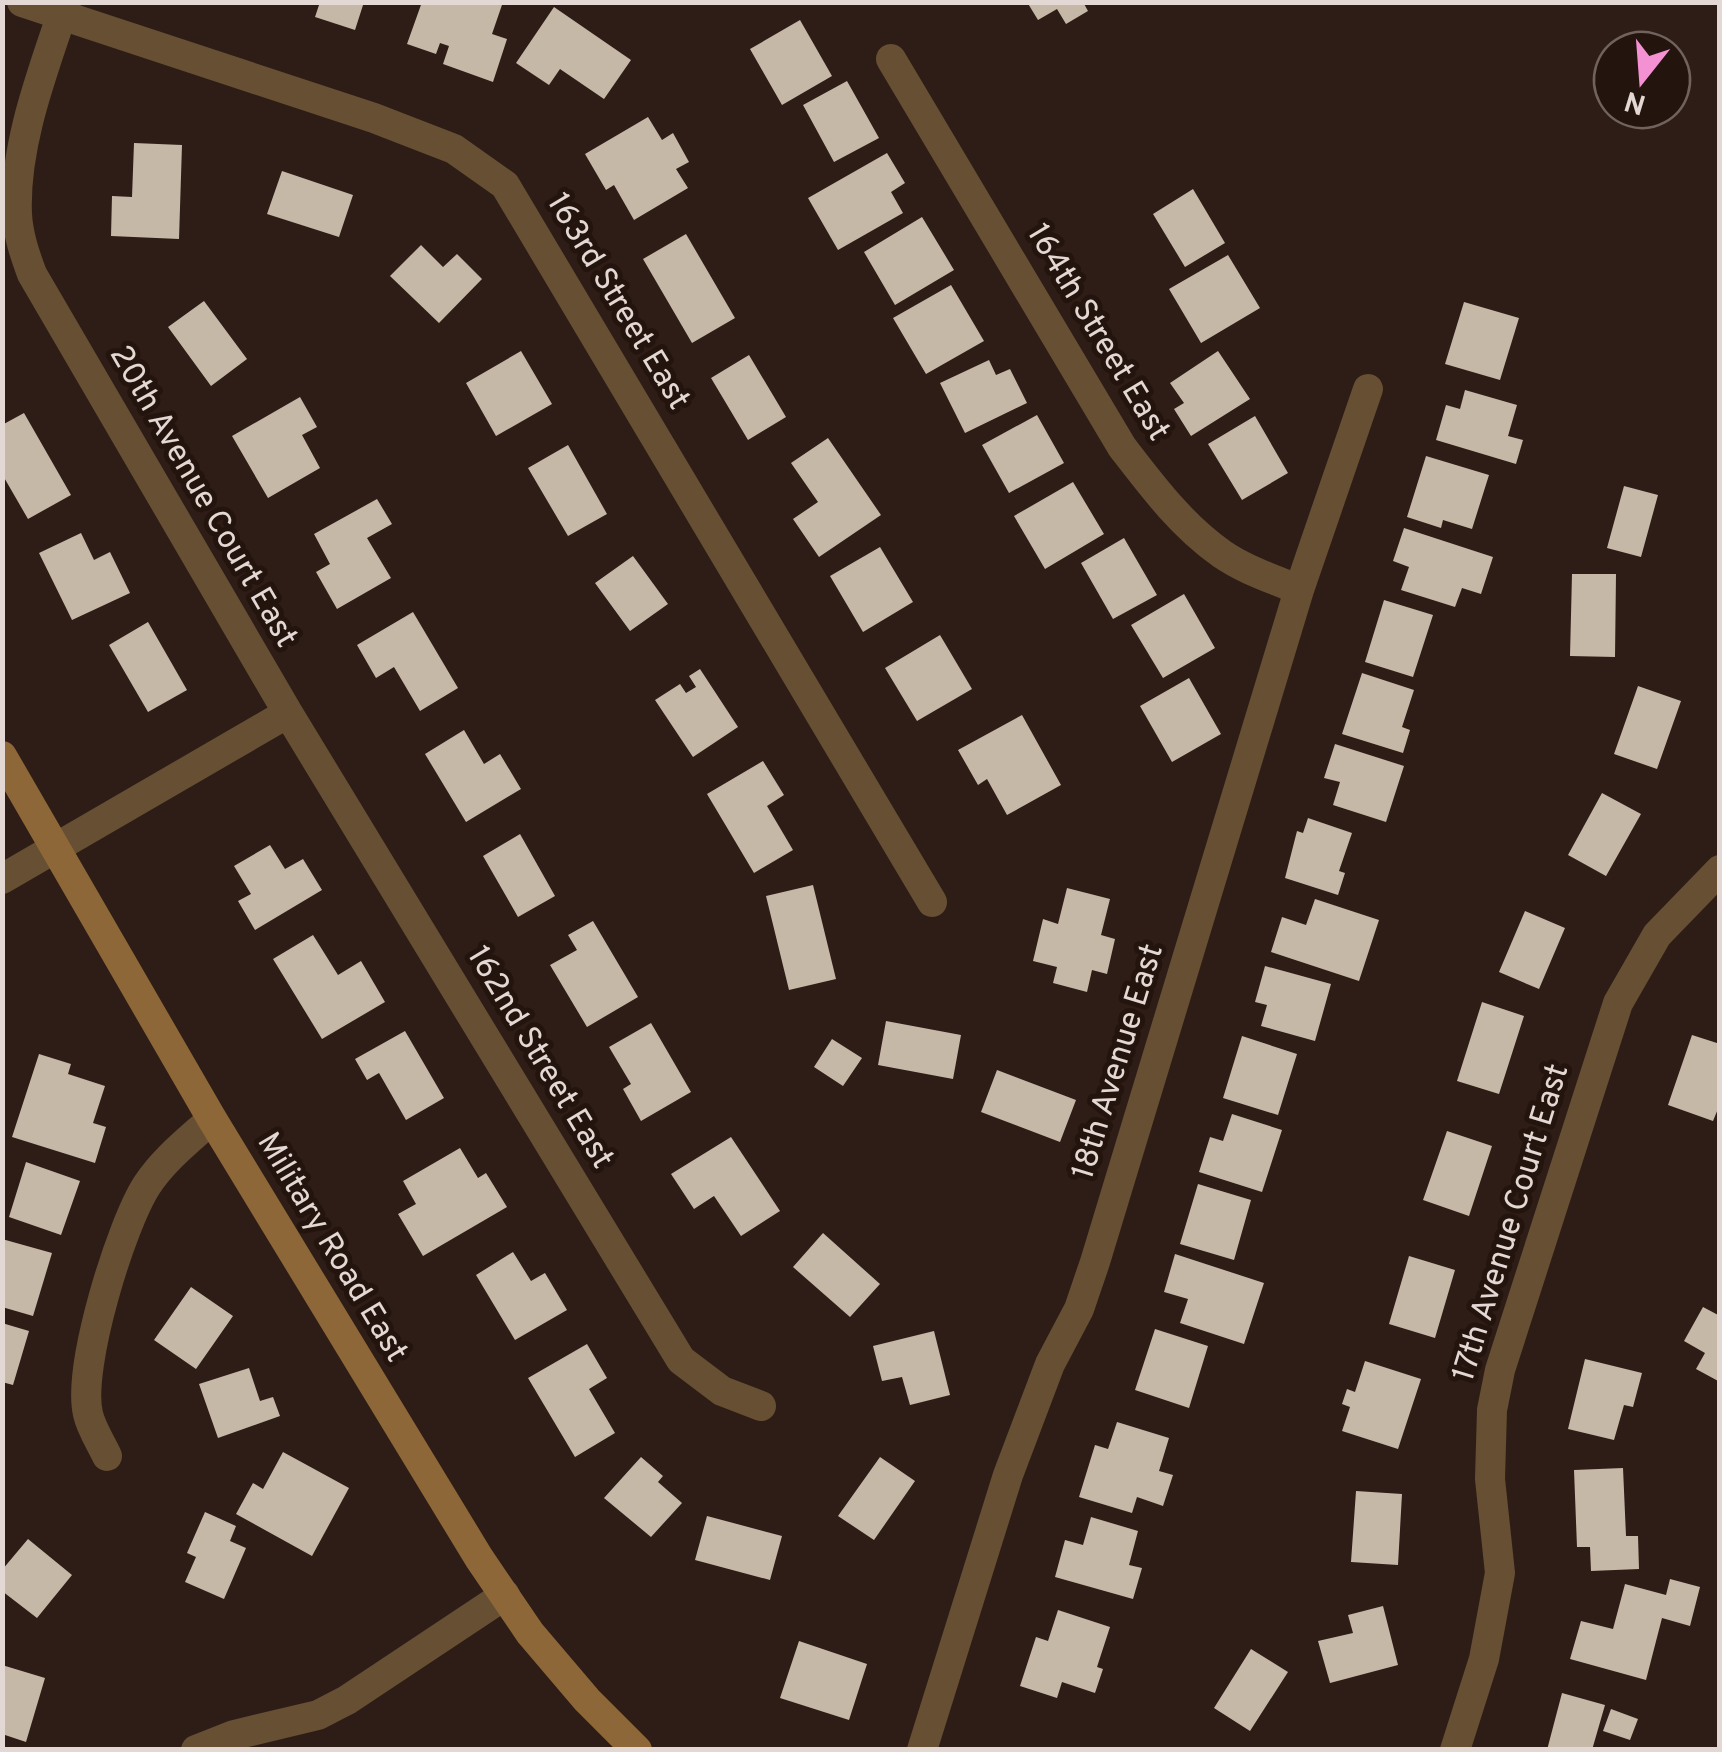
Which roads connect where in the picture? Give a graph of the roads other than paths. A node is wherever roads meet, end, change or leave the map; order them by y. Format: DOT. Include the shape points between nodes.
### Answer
graph roads {
  1 [pos="22,2"];
  2 [pos="64,9"];
  3 [pos="891,59"];
  4 [pos="1368,389"];
  5 [pos="1299,590"];
  6 [pos="288,712"];
  7 [pos="2,756"];
  8 [pos="56,846"];
  9 [pos="1720,870"];
  10 [pos="2,879"];
  11 [pos="932,902"];
  12 [pos="212,1119"];
  13 [pos="761,1406"];
  14 [pos="106,1456"];
  15 [pos="505,1596"];
  16 [pos="196,1750"];
  17 [pos="637,1750"];
  18 [pos="922,1750"];
  19 [pos="1455,1750"];
  1 -- 2 [label="street, 163rd Street East"];
  2 -- 6 [label="street, 20th Avenue Court East" via="18,178 22,245 51,310"];
  2 -- 11 [label="street, 163rd Street East" via="454,148 506,185"];
  3 -- 5 [label="street, 164th Street East" via="1122,446 1158,494 1224,555"];
  4 -- 5 [label="street, 18th Avenue East"];
  5 -- 18 [label="street, 18th Avenue East" via="1095,1262 1008,1475"];
  6 -- 8 [label="street"];
  6 -- 13 [label="street, 162nd Street East" via="681,1360 722,1392"];
  7 -- 8 [label="street, Military Road East"];
  8 -- 10 [label="street"];
  8 -- 12 [label="street, Military Road East"];
  9 -- 19 [label="street, 17th Avenue Court East" via="1657,935 1618,1003 1500,1370 1490,1479 1500,1573 1484,1659"];
  12 -- 14 [label="street" via="147,1185 101,1308 87,1367 88,1414"];
  12 -- 15 [label="street, Military Road East"];
  15 -- 16 [label="street" via="318,1715"];
  15 -- 17 [label="street, Military Road East" via="587,1700"];
}
